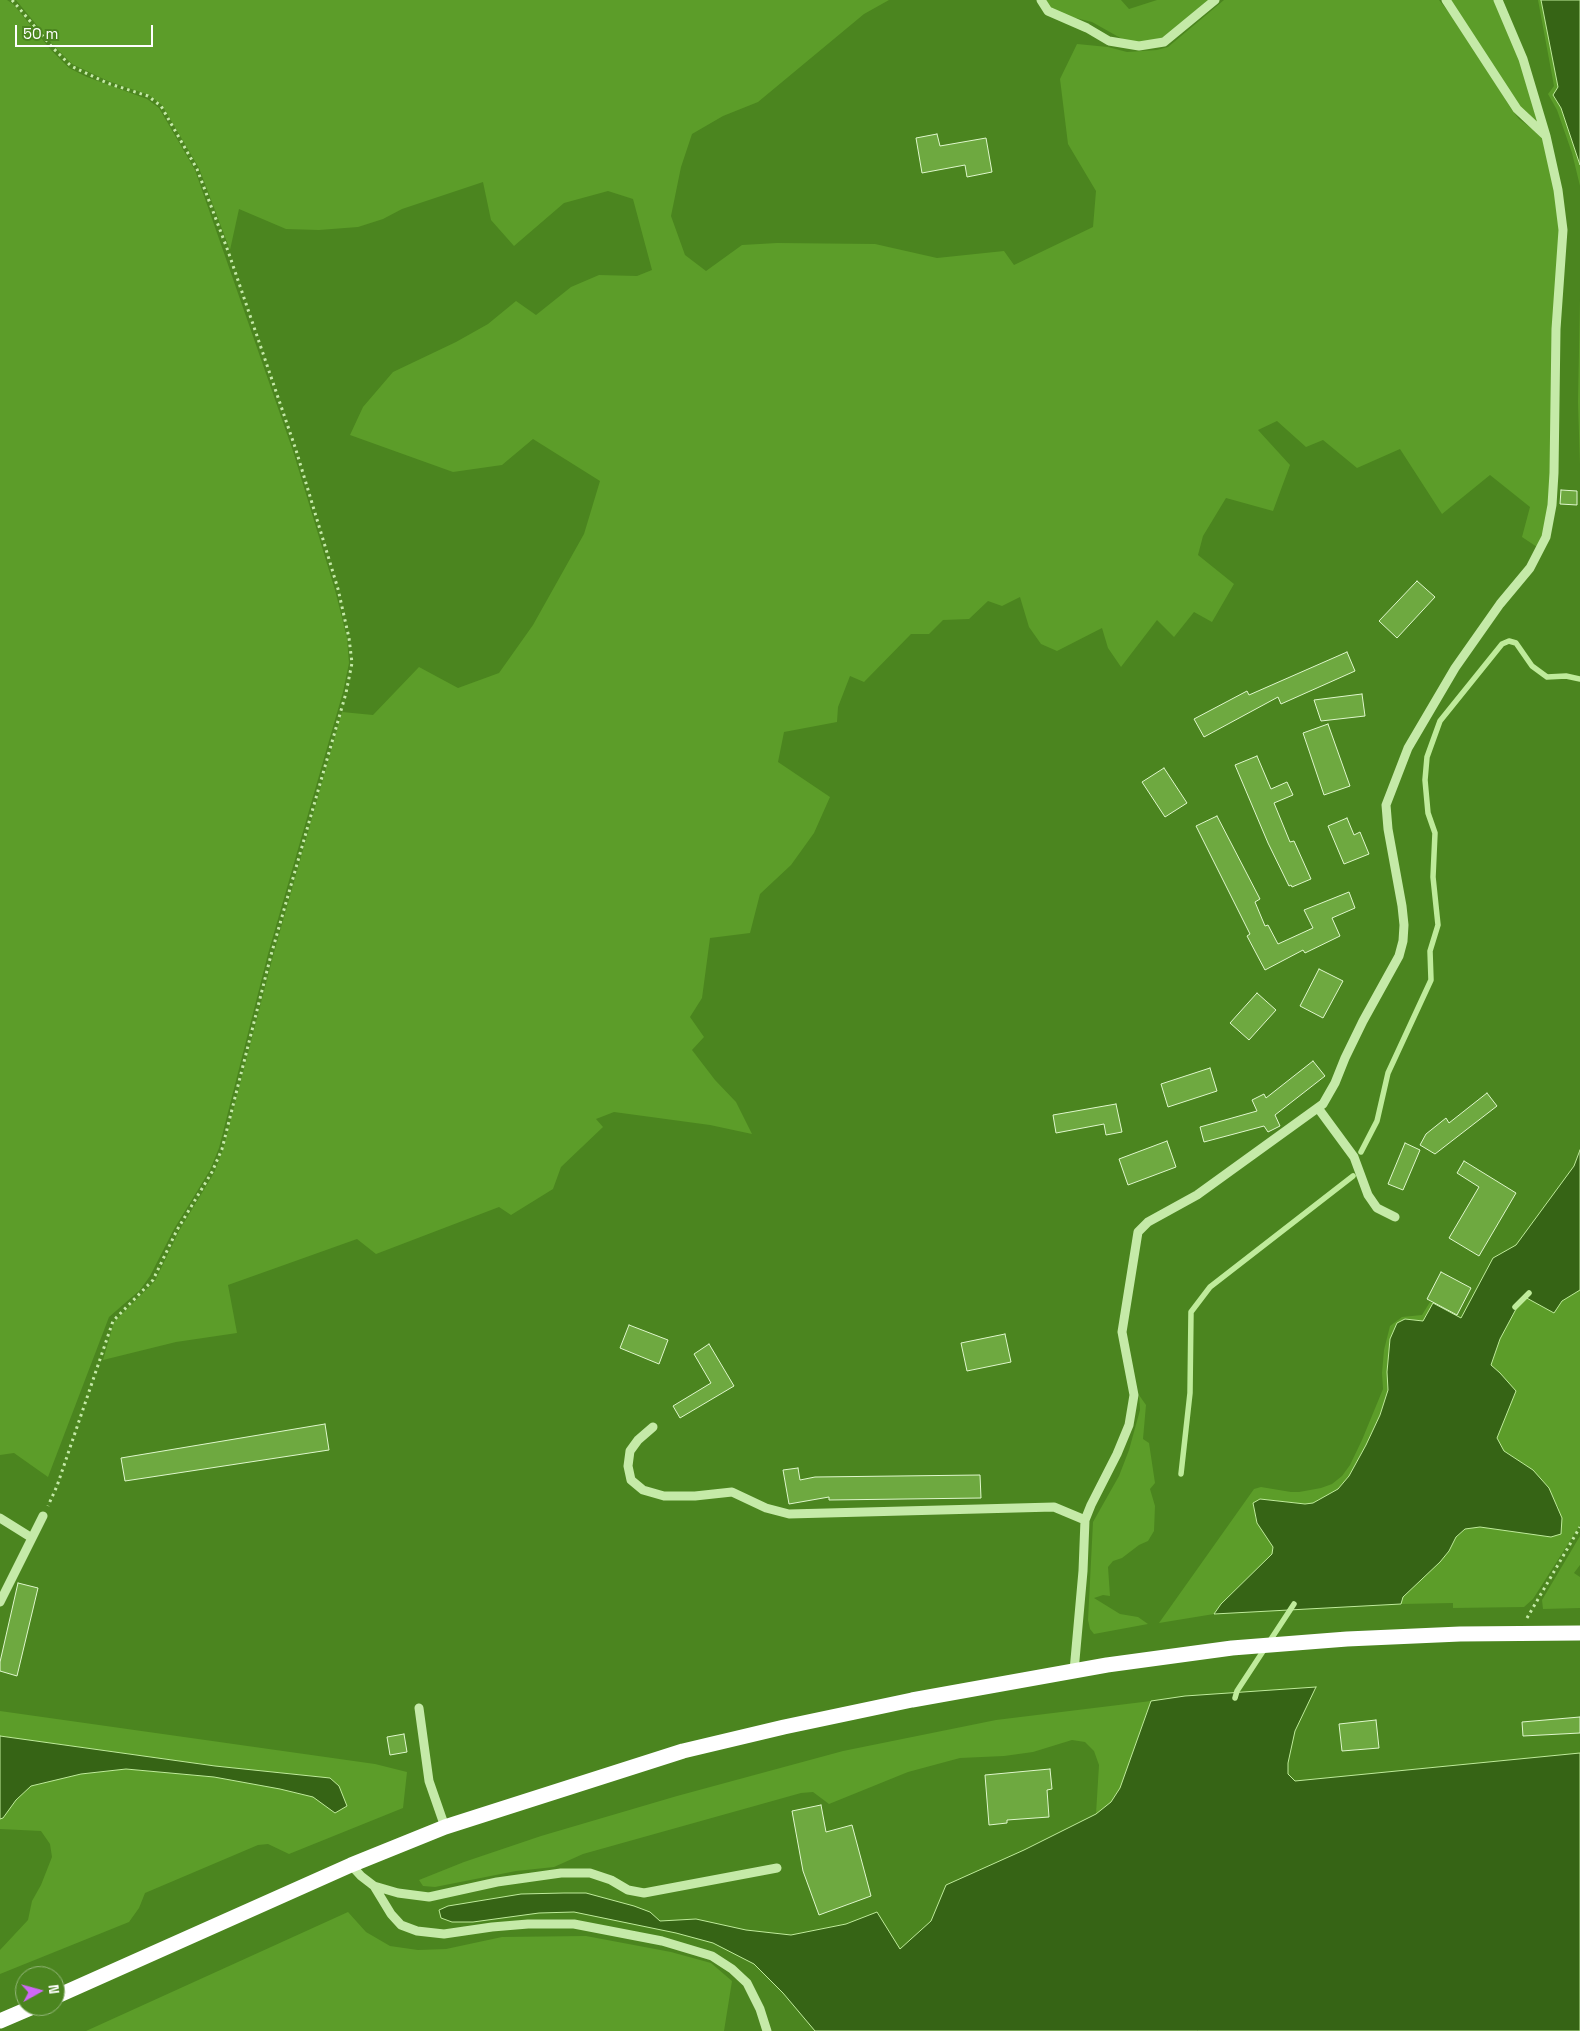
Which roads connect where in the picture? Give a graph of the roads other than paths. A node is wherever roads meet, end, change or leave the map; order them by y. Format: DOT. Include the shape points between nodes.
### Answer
graph roads {
  1 [pos="1041,0"];
  2 [pos="1215,0"];
  3 [pos="1446,0"];
  4 [pos="1498,0"];
  5 [pos="1546,136"];
  6 [pos="1318,1108"];
  7 [pos="1394,1217"];
  8 [pos="653,1427"];
  9 [pos="43,1516"];
  10 [pos="0,1518"];
  11 [pos="1085,1520"];
  12 [pos="32,1538"];
  13 [pos="0,1602"];
  14 [pos="1573,1633"];
  15 [pos="1074,1671"];
  16 [pos="419,1708"];
  17 [pos="445,1827"];
  18 [pos="351,1864"];
  19 [pos="777,1868"];
  20 [pos="374,1886"];
  21 [pos="65,1993"];
  22 [pos="15,2015"];
  23 [pos="0,2021"];
  24 [pos="767,2031"];
  1 -- 2 [label="street" via="1048,11 1109,41 1138,46 1164,42"];
  3 -- 5 [label="street" via="1517,110"];
  4 -- 5 [label="street" via="1522,59"];
  5 -- 6 [label="street" via="1558,190 1562,230 1556,329 1554,473 1546,537 1530,568 1455,668 1408,748 1386,805 1403,916 1403,941 1399,956 1335,1083"];
  6 -- 7 [label="street" via="1354,1157 1376,1208"];
  6 -- 11 [label="street" via="1197,1195 1148,1222 1138,1232 1122,1332 1134,1396 1129,1425"];
  8 -- 11 [label="street" via="630,1451 628,1466 631,1480 643,1490 664,1496 732,1492 766,1508 789,1514 1054,1507"];
  9 -- 12 [label="street"];
  10 -- 12 [label="street"];
  11 -- 15 [label="street"];
  12 -- 13 [label="street"];
  14 -- 15 [label="highway" via="1347,1639 1232,1648"];
  15 -- 17 [label="highway" via="903,1702 684,1751"];
  16 -- 17 [label="street" via="429,1781"];
  17 -- 18 [label="highway"];
  18 -- 20 [label="street"];
  18 -- 21 [label="highway"];
  19 -- 20 [label="street" via="644,1893 628,1890 590,1873 561,1873 514,1880 429,1897"];
  20 -- 24 [label="street" via="401,1925 417,1932 444,1934 492,1926 574,1924 662,1941 712,1956 746,1983"];
  22 -- 23 [label="highway"];
}
